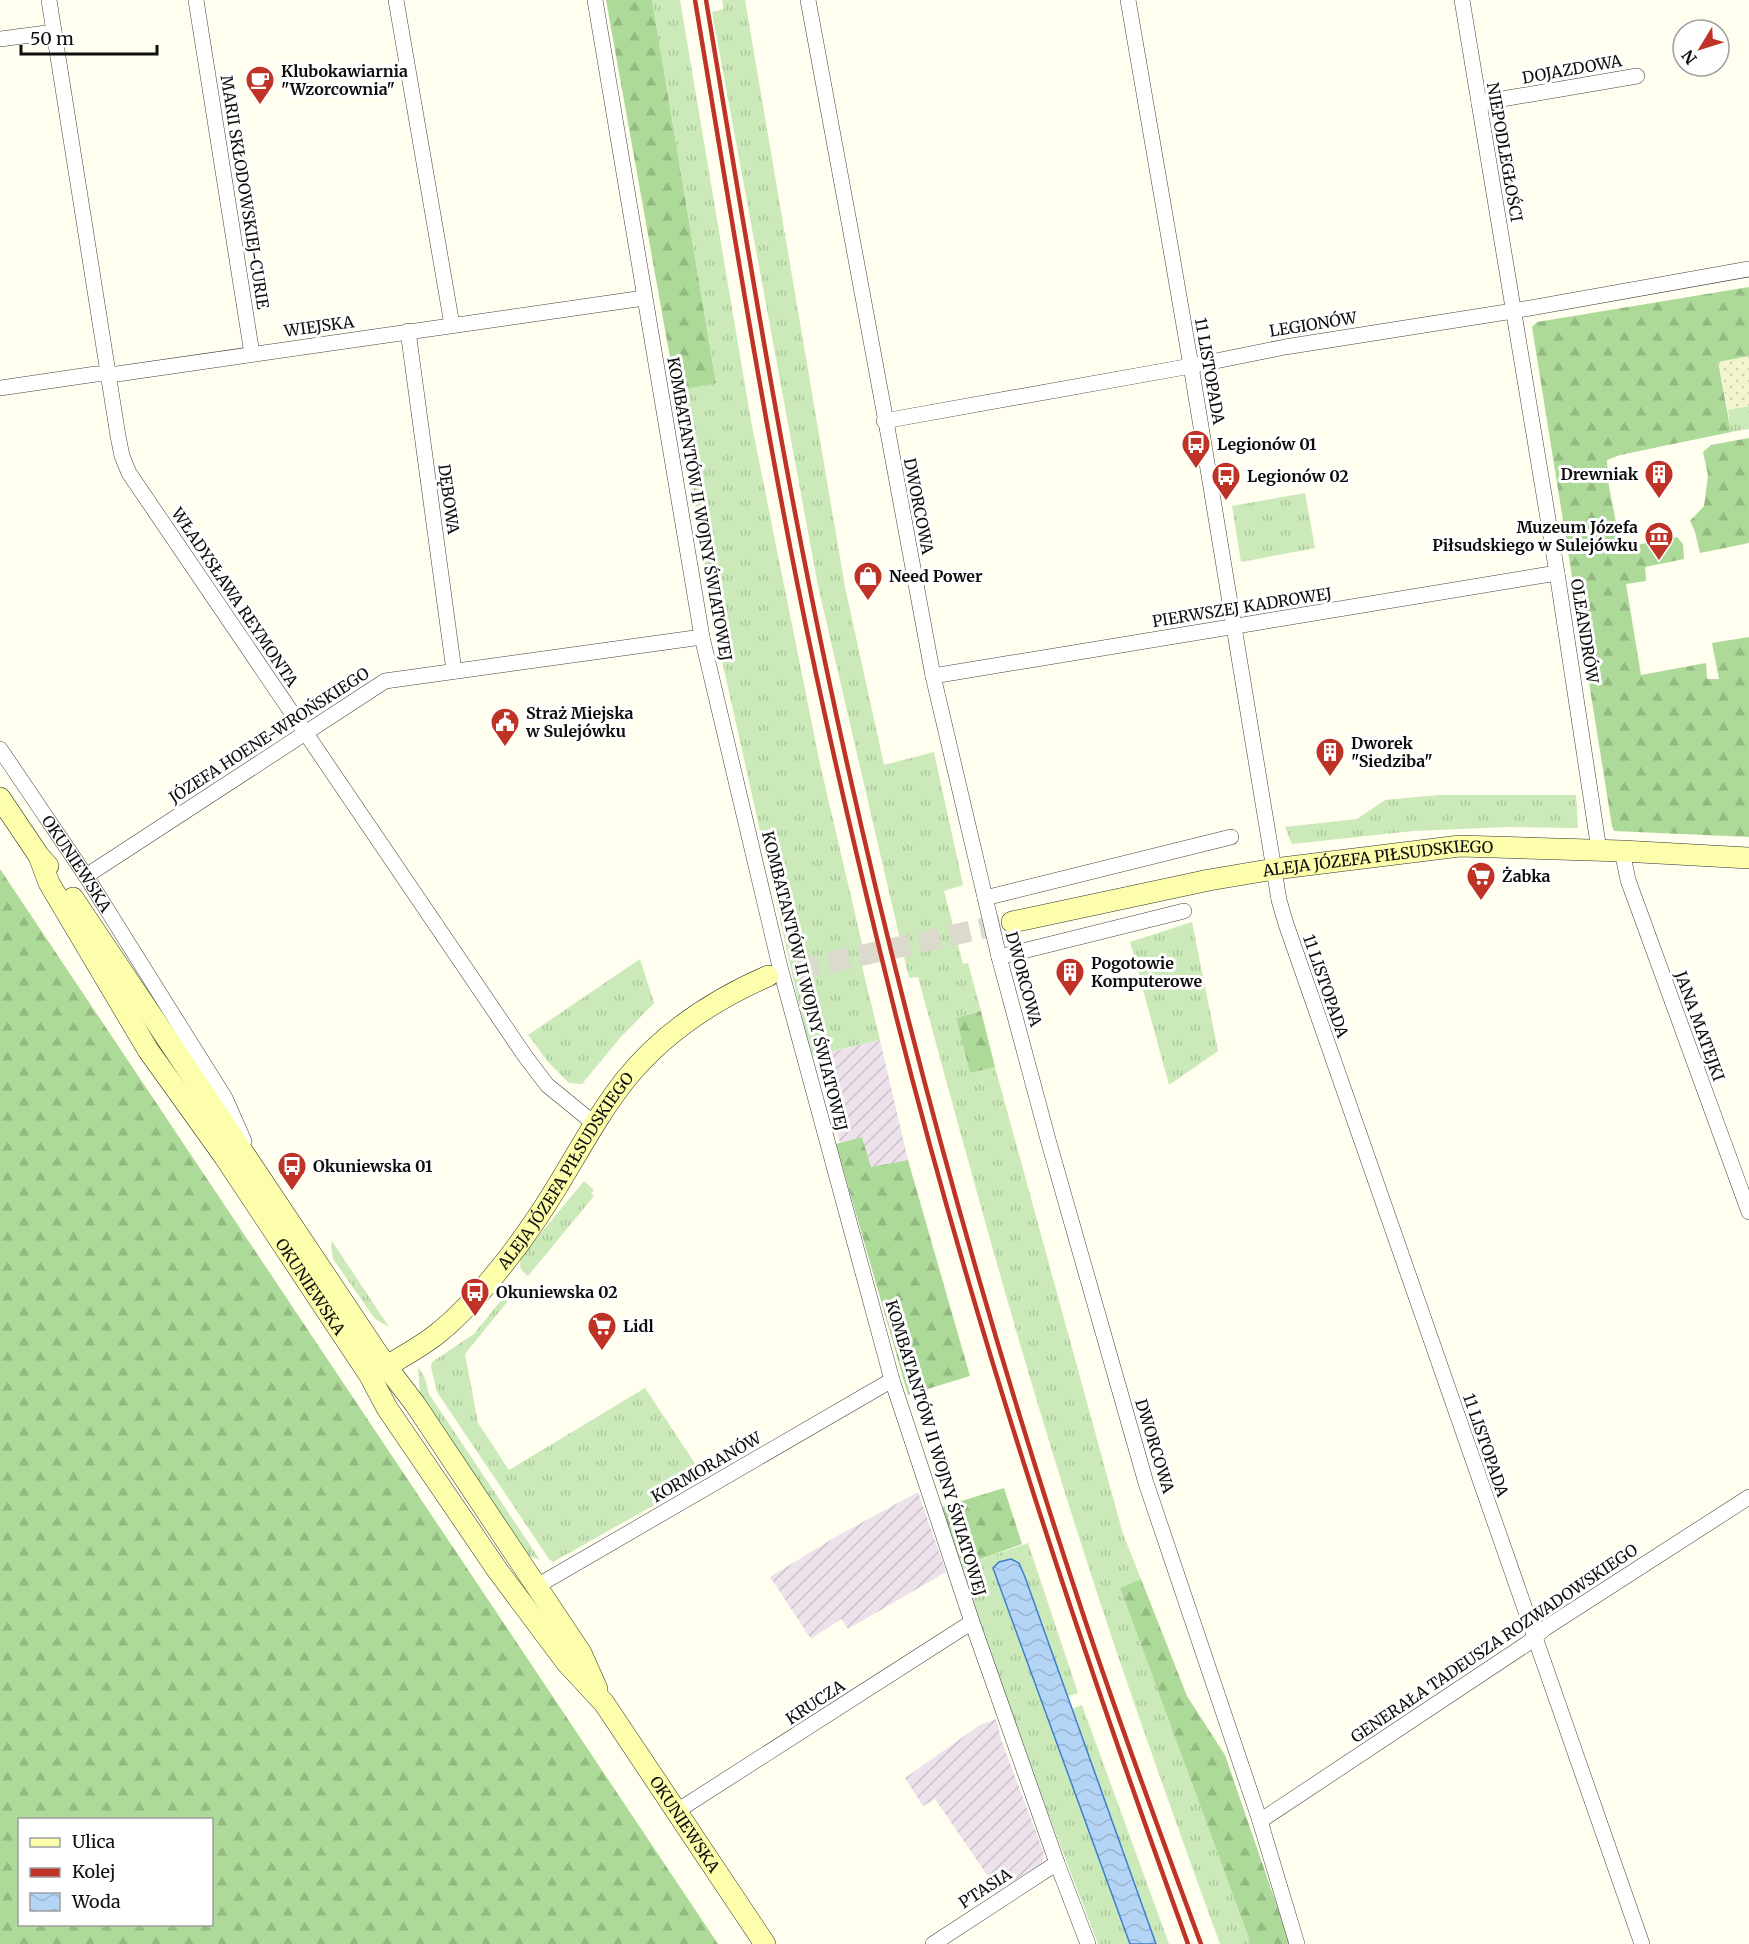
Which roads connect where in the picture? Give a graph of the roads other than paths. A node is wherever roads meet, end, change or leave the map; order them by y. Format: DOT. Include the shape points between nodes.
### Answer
graph roads {
  1 [pos="49,0"];
  2 [pos="196,0"];
  3 [pos="396,0"];
  4 [pos="595,0"];
  5 [pos="808,0"];
  6 [pos="1128,0"];
  7 [pos="1462,0"];
  8 [pos="54,32"];
  9 [pos="0,39"];
  10 [pos="1636,76"];
  11 [pos="1479,103"];
  12 [pos="1749,269"];
  13 [pos="644,297"];
  14 [pos="1513,310"];
  15 [pos="452,325"];
  16 [pos="408,331"];
  17 [pos="252,354"];
  18 [pos="1191,366"];
  19 [pos="108,374"];
  20 [pos="0,388"];
  21 [pos="884,421"];
  22 [pos="1557,573"];
  23 [pos="1233,626"];
  24 [pos="702,637"];
  25 [pos="454,671"];
  26 [pos="933,676"];
  27 [pos="305,733"];
  28 [pos="0,749"];
  29 [pos="0,798"];
  30 [pos="1231,837"];
  31 [pos="1598,844"];
  32 [pos="1622,851"];
  33 [pos="39,856"];
  34 [pos="1749,858"];
  35 [pos="1274,869"];
  36 [pos="86,876"];
  37 [pos="985,898"];
  38 [pos="1184,911"];
  39 [pos="1012,922"];
  40 [pos="999,957"];
  41 [pos="768,976"];
  42 [pos="596,1125"];
  43 [pos="255,1169"];
  44 [pos="1749,1212"];
  45 [pos="378,1371"];
  46 [pos="892,1380"];
  47 [pos="1749,1497"];
  48 [pos="537,1586"];
  49 [pos="972,1622"];
  50 [pos="1534,1636"];
  51 [pos="604,1702"];
  52 [pos="676,1811"];
  53 [pos="1260,1821"];
  54 [pos="1057,1863"];
  55 [pos="765,1944"];
  56 [pos="933,1944"];
  57 [pos="1088,1944"];
  58 [pos="1297,1944"];
  59 [pos="1642,1944"];
  1 -- 8 [label="street, WŁADYSŁAWA REYMONTA"];
  2 -- 17 [label="street, MARII SKŁODOWSKIEJ-CURIE"];
  3 -- 15 [label="street"];
  4 -- 13 [label="street, KOMBATANTÓW II WOJNY ŚWIATOWEJ"];
  5 -- 21 [label="street, DWORCOWA"];
  6 -- 18 [label="street, 11 LISTOPADA"];
  7 -- 11 [label="street, NIEPODLEGŁOŚCI"];
  8 -- 9 [label="street"];
  8 -- 19 [label="street, WŁADYSŁAWA REYMONTA"];
  10 -- 11 [label="street, DOJAZDOWA"];
  11 -- 14 [label="street, NIEPODLEGŁOŚCI"];
  12 -- 14 [label="street, LEGIONÓW"];
  13 -- 15 [label="street, WIEJSKA"];
  13 -- 24 [label="street, KOMBATANTÓW II WOJNY ŚWIATOWEJ"];
  14 -- 18 [label="street, LEGIONÓW" via="1285,346"];
  14 -- 22 [label="street, OLEANDRÓW"];
  15 -- 16 [label="street, WIEJSKA"];
  16 -- 17 [label="street, WIEJSKA"];
  16 -- 25 [label="street, DĘBOWA"];
  17 -- 19 [label="street, WIEJSKA"];
  18 -- 21 [label="street, LEGIONÓW"];
  18 -- 23 [label="street, 11 LISTOPADA"];
  19 -- 20 [label="street, WIEJSKA"];
  19 -- 27 [label="street, WŁADYSŁAWA REYMONTA" via="122,456 129,473"];
  21 -- 26 [label="street, DWORCOWA"];
  22 -- 23 [label="street, PIERWSZEJ KADROWEJ"];
  22 -- 31 [label="street, OLEANDRÓW"];
  23 -- 26 [label="street, PIERWSZEJ KADROWEJ"];
  23 -- 35 [label="street, 11 LISTOPADA"];
  24 -- 25 [label="street, JÓZEFA HOENE-WROŃSKIEGO"];
  24 -- 46 [label="street, KOMBATANTÓW II WOJNY ŚWIATOWEJ" via="780,967"];
  25 -- 27 [label="street, JÓZEFA HOENE-WROŃSKIEGO" via="385,681"];
  26 -- 37 [label="street, DWORCOWA"];
  27 -- 36 [label="street, JÓZEFA HOENE-WROŃSKIEGO"];
  27 -- 42 [label="street, WŁADYSŁAWA REYMONTA" via="525,1056 547,1085"];
  28 -- 36 [label="street, OKUNIEWSKA"];
  29 -- 33 [label="main road, OKUNIEWSKA"];
  30 -- 37 [label="street"];
  31 -- 32 [label="main road, ALEJA JÓZEFA PIŁSUDSKIEGO"];
  31 -- 35 [label="main road, ALEJA JÓZEFA PIŁSUDSKIEGO" via="1460,846"];
  32 -- 34 [label="main road, ALEJA JÓZEFA PIŁSUDSKIEGO"];
  32 -- 44 [label="street, JANA MATEJKI" via="1633,893"];
  33 -- 43 [label="main road, OKUNIEWSKA" via="66,887"];
  33 -- 45 [label="main road, OKUNIEWSKA" via="49,883 148,1050"];
  35 -- 39 [label="main road, ALEJA JÓZEFA PIŁSUDSKIEGO"];
  35 -- 50 [label="street, 11 LISTOPADA" via="1286,924"];
  36 -- 43 [label="street, OKUNIEWSKA" via="225,1098"];
  37 -- 40 [label="street, DWORCOWA"];
  38 -- 40 [label="street"];
  40 -- 53 [label="street, DWORCOWA" via="1146,1483"];
  41 -- 42 [label="main road, ALEJA JÓZEFA PIŁSUDSKIEGO" via="728,994 676,1029 626,1079"];
  42 -- 45 [label="main road, ALEJA JÓZEFA PIŁSUDSKIEGO" via="534,1222 464,1308 423,1344"];
  43 -- 45 [label="main road, OKUNIEWSKA"];
  45 -- 48 [label="main road, OKUNIEWSKA" via="415,1404"];
  45 -- 51 [label="main road, OKUNIEWSKA" via="387,1408 498,1571 566,1662"];
  46 -- 48 [label="street, KORMORANÓW"];
  46 -- 49 [label="street, KOMBATANTÓW II WOJNY ŚWIATOWEJ"];
  47 -- 50 [label="street, GENERAŁA TADEUSZA ROZWADOWSKIEGO"];
  48 -- 51 [label="main road, OKUNIEWSKA" via="581,1653"];
  49 -- 52 [label="street, KRUCZA"];
  49 -- 54 [label="street, KOMBATANTÓW II WOJNY ŚWIATOWEJ"];
  50 -- 53 [label="street, GENERAŁA TADEUSZA ROZWADOWSKIEGO"];
  50 -- 59 [label="street, 11 LISTOPADA"];
  51 -- 52 [label="main road, OKUNIEWSKA"];
  52 -- 55 [label="main road, OKUNIEWSKA"];
  53 -- 58 [label="street, DWORCOWA"];
  54 -- 56 [label="street, PTASIA"];
  54 -- 57 [label="street, KOMBATANTÓW II WOJNY ŚWIATOWEJ"];
}
